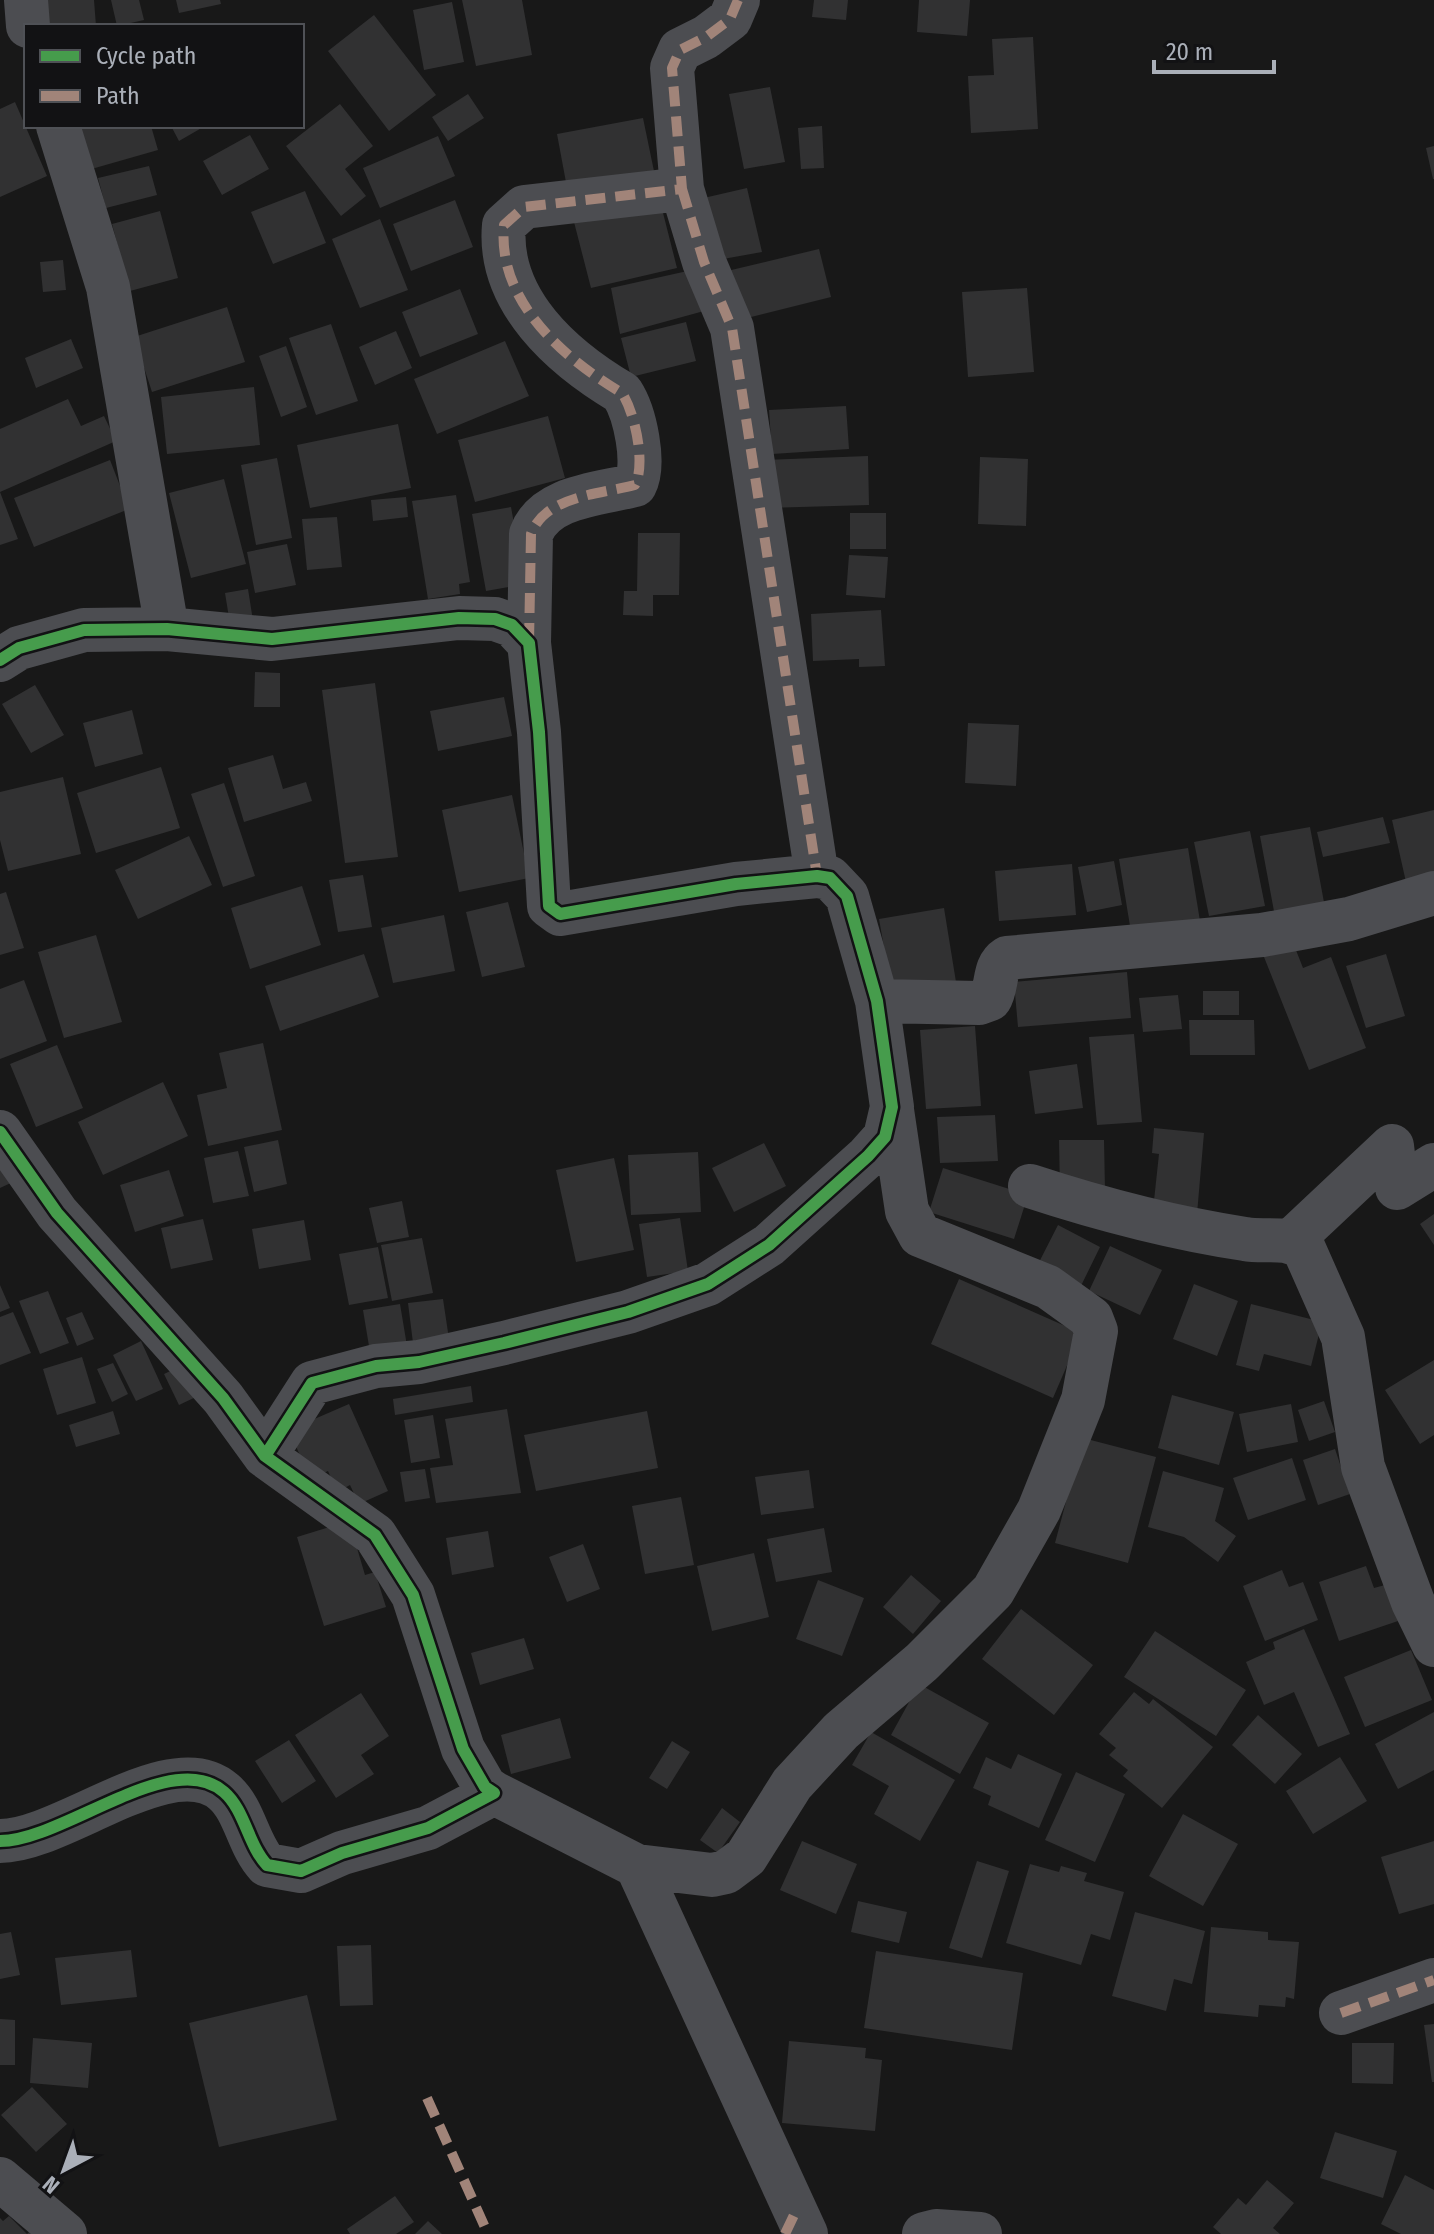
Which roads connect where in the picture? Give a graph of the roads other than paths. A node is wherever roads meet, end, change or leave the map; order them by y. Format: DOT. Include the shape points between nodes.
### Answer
graph roads {
  1 [pos="26,0"];
  2 [pos="738,0"];
  3 [pos="28,24"];
  4 [pos="59,128"];
  5 [pos="682,189"];
  6 [pos="167,629"];
  7 [pos="529,643"];
  8 [pos="0,660"];
  9 [pos="817,876"];
  10 [pos="1434,893"];
  11 [pos="877,1001"];
  12 [pos="892,1107"];
  13 [pos="0,1132"];
  14 [pos="1434,1165"];
  15 [pos="1030,1186"];
  16 [pos="1292,1240"];
  17 [pos="265,1456"];
  18 [pos="1434,1645"];
  19 [pos="494,1793"];
  20 [pos="0,1841"];
  21 [pos="637,1866"];
  22 [pos="1434,1980"];
  23 [pos="1341,2013"];
  24 [pos="0,2179"];
  25 [pos="65,2234"];
  26 [pos="806,2234"];
  27 [pos="924,2234"];
  28 [pos="980,2234"];
  1 -- 3 [label="street"];
  2 -- 5 [label="street" via="730,19 680,50 672,68"];
  4 -- 6 [label="street" via="108,287"];
  5 -- 7 [label="street" via="524,207 504,225 514,280 534,324 629,404 641,474 635,485 557,505 536,522 531,534"];
  5 -- 9 [label="street" via="704,262 732,328"];
  6 -- 7 [label="street" via="272,639 459,618 495,619 512,625"];
  6 -- 8 [label="street" via="84,630 19,648"];
  7 -- 9 [label="street" via="549,906 560,914 586,912 659,896"];
  9 -- 11 [label="street" via="830,878 847,896"];
  10 -- 11 [label="street" via="1349,919 1262,935 1007,958 1000,962 997,988 979,1003"];
  11 -- 12 [label="street"];
  12 -- 17 [label="street" via="885,1137 868,1156 769,1245 727,1273 628,1312 312,1383"];
  12 -- 21 [label="street" via="898,1170 907,1211 920,1235 1048,1287 1091,1318 1096,1331 1083,1400 1039,1510 993,1591 922,1662 841,1731 792,1784 746,1857 712,1875"];
  13 -- 17 [label="street" via="57,1213 223,1398"];
  14 -- 16 [label="street" via="1397,1188 1392,1146"];
  15 -- 16 [label="street" via="1100,1209 1247,1240"];
  16 -- 18 [label="street" via="1312,1260 1343,1337 1363,1467"];
  17 -- 19 [label="street" via="375,1535 400,1570 426,1631 463,1749"];
  19 -- 20 [label="street" via="428,1828 301,1871 267,1865 227,1793 190,1777 158,1783 46,1832"];
  19 -- 21 [label="street"];
  21 -- 26 [label="street"];
  22 -- 23 [label="street"];
  24 -- 25 [label="street"];
  27 -- 28 [label="street"];
}
